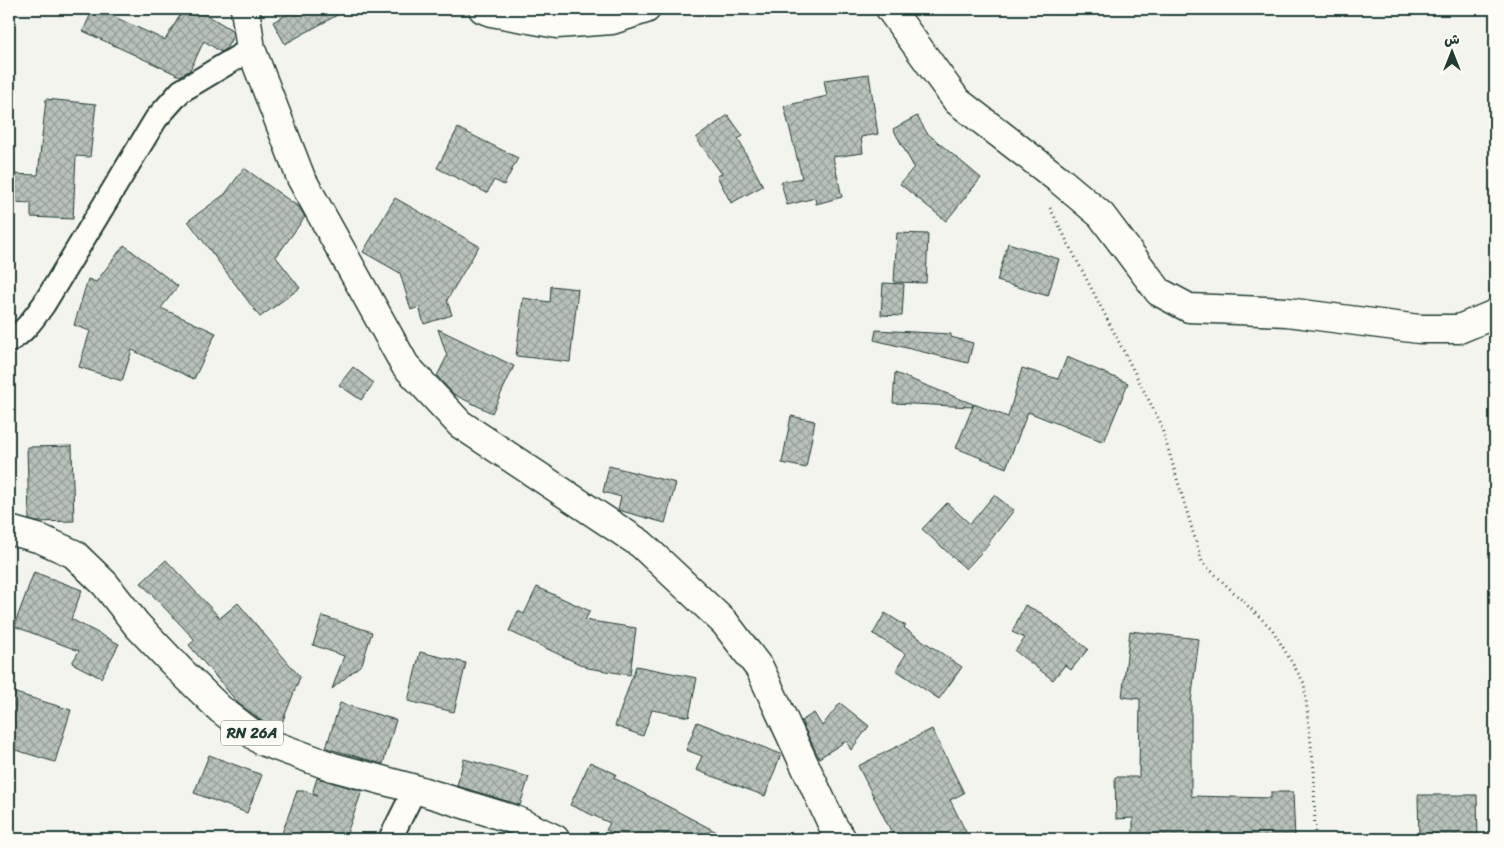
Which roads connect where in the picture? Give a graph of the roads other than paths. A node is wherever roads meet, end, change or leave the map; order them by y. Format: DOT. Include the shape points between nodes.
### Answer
graph roads {
  1 [pos="245,9"];
  2 [pos="484,9"];
  3 [pos="646,9"];
  4 [pos="890,9"];
  5 [pos="251,49"];
  6 [pos="1495,314"];
  7 [pos="9,342"];
  8 [pos="9,530"];
  9 [pos="414,789"];
  10 [pos="390,839"];
  11 [pos="556,839"];
  12 [pos="842,839"];
  1 -- 5 [label="street"];
  2 -- 3 [label="street" via="557,24 612,20"];
  4 -- 6 [label="street" via="957,101 1102,215 1159,292 1189,308 1287,312 1419,329 1459,328"];
  5 -- 7 [label="street" via="180,90 156,118 44,304"];
  5 -- 12 [label="street" via="301,178 405,365 460,424 641,544 725,623 760,669"];
  8 -- 9 [label="street, RN 26A" via="41,538 74,554 105,584 178,669 220,709 262,741 333,767"];
  9 -- 10 [label="street"];
  9 -- 11 [label="street, RN 26A" via="515,820"];
}
